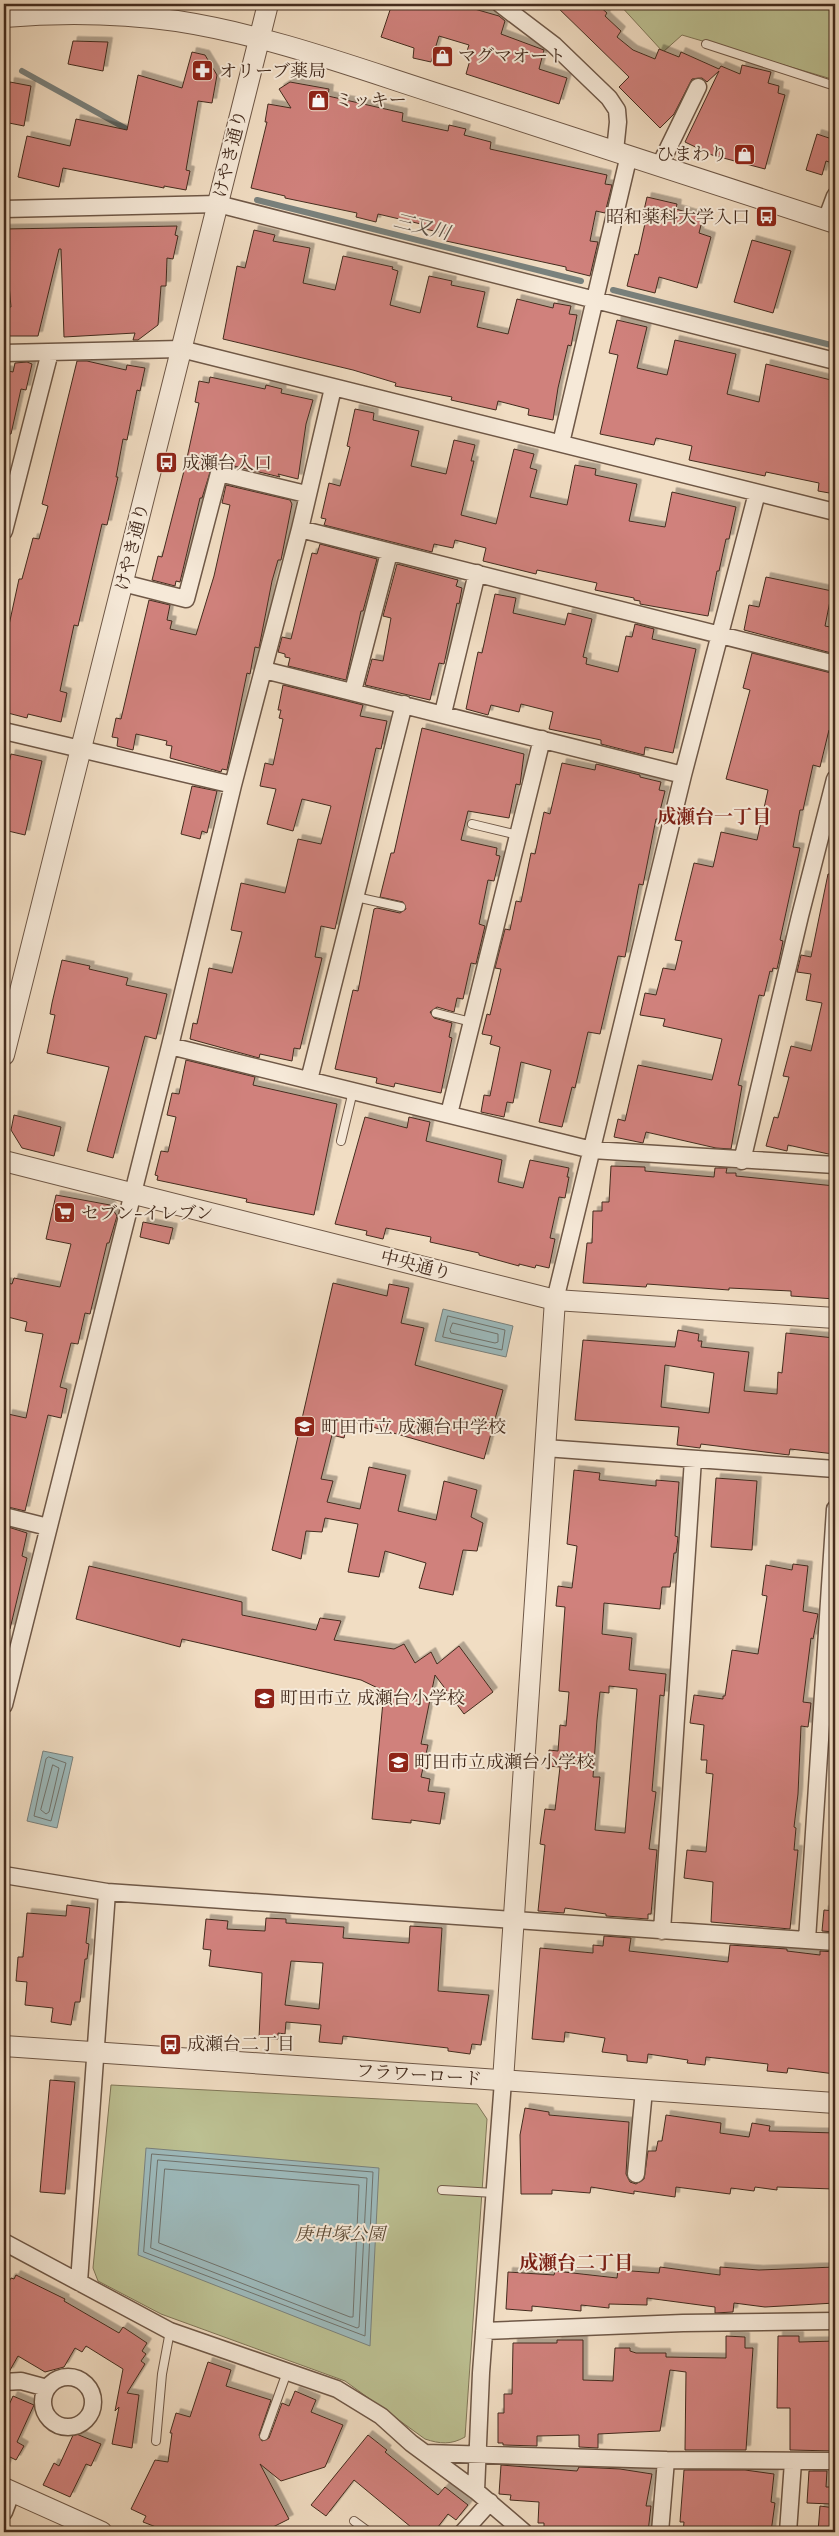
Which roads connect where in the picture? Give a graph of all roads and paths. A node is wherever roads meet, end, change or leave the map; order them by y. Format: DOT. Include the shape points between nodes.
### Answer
graph roads {
  1 [pos="268,4"];
  2 [pos="500,4"];
  3 [pos="138,10"];
  4 [pos="5,21"];
  5 [pos="259,38"];
  6 [pos="706,44"];
  7 [pos="698,86"];
  8 [pos="835,86"];
  9 [pos="622,153"];
  10 [pos="660,165"];
  11 [pos="835,196"];
  12 [pos="218,204"];
  13 [pos="4,209"];
  14 [pos="831,222"];
  15 [pos="596,300"];
  16 [pos="181,349"];
  17 [pos="50,352"];
  18 [pos="4,353"];
  19 [pos="835,362"];
  20 [pos="332,388"];
  21 [pos="562,443"];
  22 [pos="757,493"];
  23 [pos="306,494"];
  24 [pos="835,512"];
  25 [pos="300,529"];
  26 [pos="4,531"];
  27 [pos="388,553"];
  28 [pos="477,573"];
  29 [pos="123,583"];
  30 [pos="719,634"];
  31 [pos="835,664"];
  32 [pos="264,670"];
  33 [pos="353,691"];
  34 [pos="404,704"];
  35 [pos="443,713"];
  36 [pos="4,730"];
  37 [pos="542,739"];
  38 [pos="81,749"];
  39 [pos="683,775"];
  40 [pos="835,779"];
  41 [pos="233,785"];
  42 [pos="472,824"];
  43 [pos="518,835"];
  44 [pos="356,897"];
  45 [pos="401,907"];
  46 [pos="436,1013"];
  47 [pos="471,1022"];
  48 [pos="170,1046"];
  49 [pos="4,1055"];
  50 [pos="309,1080"];
  51 [pos="353,1091"];
  52 [pos="449,1114"];
  53 [pos="341,1141"];
  54 [pos="592,1150"];
  55 [pos="4,1161"];
  56 [pos="742,1161"];
  57 [pos="835,1165"];
  58 [pos="132,1194"];
  59 [pos="555,1300"];
  60 [pos="835,1318"];
  61 [pos="545,1448"];
  62 [pos="693,1459"];
  63 [pos="835,1469"];
  64 [pos="835,1509"];
  65 [pos="4,1516"];
  66 [pos="48,1527"];
  67 [pos="4,1705"];
  68 [pos="4,1875"];
  69 [pos="107,1892"];
  70 [pos="515,1921"];
  71 [pos="662,1931"];
  72 [pos="807,1940"];
  73 [pos="835,1942"];
  74 [pos="4,2046"];
  75 [pos="95,2053"];
  76 [pos="503,2081"];
  77 [pos="644,2090"];
  78 [pos="835,2103"];
  79 [pos="636,2174"];
  80 [pos="442,2190"];
  81 [pos="495,2193"];
  82 [pos="4,2242"];
  83 [pos="79,2282"];
  84 [pos="835,2321"];
  85 [pos="170,2331"];
  86 [pos="484,2331"];
  87 [pos="287,2372"];
  88 [pos="4,2382"];
  89 [pos="47,2388"];
  90 [pos="264,2436"];
  91 [pos="156,2441"];
  92 [pos="425,2453"];
  93 [pos="478,2454"];
  94 [pos="666,2460"];
  95 [pos="835,2461"];
  96 [pos="793,2462"];
  97 [pos="8,2490"];
  98 [pos="476,2490"];
  99 [pos="490,2502"];
  100 [pos="4,2512"];
  101 [pos="354,2521"];
  102 [pos="102,2532"];
  103 [pos="369,2532"];
  104 [pos="463,2532"];
  105 [pos="524,2532"];
  106 [pos="660,2532"];
  107 [pos="788,2532"];
  1 -- 5 [label="street, けやき通り"];
  2 -- 9 [label="street" via="554,45 609,98 617,110"];
  3 -- 4 [label="street"];
  3 -- 5 [label="street" via="178,22"];
  5 -- 9 [label="street"];
  5 -- 12 [label="street, けやき通り"];
  6 -- 8 [label="lane"];
  7 -- 10 [label="street"];
  9 -- 10 [label="street"];
  9 -- 15 [label="street"];
  10 -- 14 [label="street"];
  11 -- 14 [label="street"];
  12 -- 13 [label="street"];
  12 -- 15 [label="street"];
  12 -- 16 [label="street, けやき通り"];
  15 -- 19 [label="street"];
  15 -- 21 [label="street"];
  16 -- 17 [label="street"];
  16 -- 20 [label="street"];
  16 -- 29 [label="street, けやき通り"];
  17 -- 18 [label="street"];
  17 -- 26 [label="street"];
  20 -- 21 [label="street"];
  20 -- 23 [label="street"];
  21 -- 22 [label="street"];
  22 -- 24 [label="street"];
  22 -- 30 [label="street"];
  23 -- 25 [label="street"];
  23 -- 29 [label="street" via="218,474 186,599"];
  25 -- 27 [label="street"];
  25 -- 32 [label="street"];
  27 -- 28 [label="street"];
  27 -- 33 [label="street"];
  28 -- 30 [label="street"];
  28 -- 35 [label="street"];
  29 -- 38 [label="street, けやき通り"];
  30 -- 31 [label="street"];
  30 -- 39 [label="street"];
  32 -- 33 [label="street"];
  32 -- 41 [label="street"];
  33 -- 34 [label="street"];
  34 -- 35 [label="street"];
  34 -- 44 [label="street"];
  35 -- 37 [label="street"];
  36 -- 38 [label="street"];
  37 -- 39 [label="street"];
  37 -- 43 [label="street"];
  38 -- 41 [label="street"];
  38 -- 49 [label="street, けやき通り"];
  39 -- 54 [label="street"];
  40 -- 56 [label="street"];
  41 -- 48 [label="street"];
  42 -- 43 [label="lane"];
  43 -- 47 [label="street"];
  44 -- 45 [label="lane"];
  44 -- 50 [label="street"];
  46 -- 47 [label="lane"];
  47 -- 52 [label="street"];
  48 -- 50 [label="street"];
  48 -- 58 [label="street"];
  50 -- 51 [label="street"];
  51 -- 52 [label="street"];
  51 -- 53 [label="lane"];
  52 -- 54 [label="street"];
  54 -- 56 [label="street"];
  54 -- 59 [label="street"];
  55 -- 58 [label="street, 中央通り"];
  56 -- 57 [label="street"];
  58 -- 59 [label="street, 中央通り"];
  58 -- 66 [label="street"];
  59 -- 60 [label="street, 中央通り"];
  59 -- 61 [label="street"];
  61 -- 62 [label="street"];
  61 -- 70 [label="street"];
  62 -- 63 [label="street"];
  62 -- 71 [label="street"];
  64 -- 72 [label="street"];
  65 -- 66 [label="street"];
  66 -- 67 [label="street"];
  68 -- 69 [label="street"];
  69 -- 70 [label="street"];
  69 -- 75 [label="street"];
  70 -- 71 [label="street"];
  70 -- 76 [label="street"];
  71 -- 72 [label="street"];
  72 -- 73 [label="street"];
  74 -- 75 [label="street, フラワーロード"];
  75 -- 76 [label="street, フラワーロード"];
  75 -- 83 [label="street"];
  76 -- 77 [label="street, フラワーロード"];
  76 -- 81 [label="street"];
  77 -- 78 [label="street, フラワーロード"];
  77 -- 79 [label="street"];
  80 -- 81 [label="lane"];
  81 -- 86 [label="street"];
  82 -- 83 [label="street"];
  83 -- 85 [label="street"];
  84 -- 86 [label="street"];
  85 -- 87 [label="street"];
  85 -- 91 [label="lane" via="162,2374"];
  86 -- 93 [label="street"];
  87 -- 90 [label="lane"];
  87 -- 92 [label="street" via="337,2389 381,2416"];
  88 -- 89 [label="street" via="21,2381"];
  92 -- 93 [label="street"];
  92 -- 98 [label="street"];
  93 -- 94 [label="street"];
  93 -- 98 [label="street"];
  94 -- 96 [label="street"];
  94 -- 106 [label="street"];
  95 -- 96 [label="street"];
  96 -- 107 [label="street"];
  97 -- 100 [label="street"];
  97 -- 102 [label="street"];
  98 -- 99 [label="street"];
  99 -- 104 [label="street"];
  99 -- 105 [label="street"];
  101 -- 103 [label="lane"];
}
